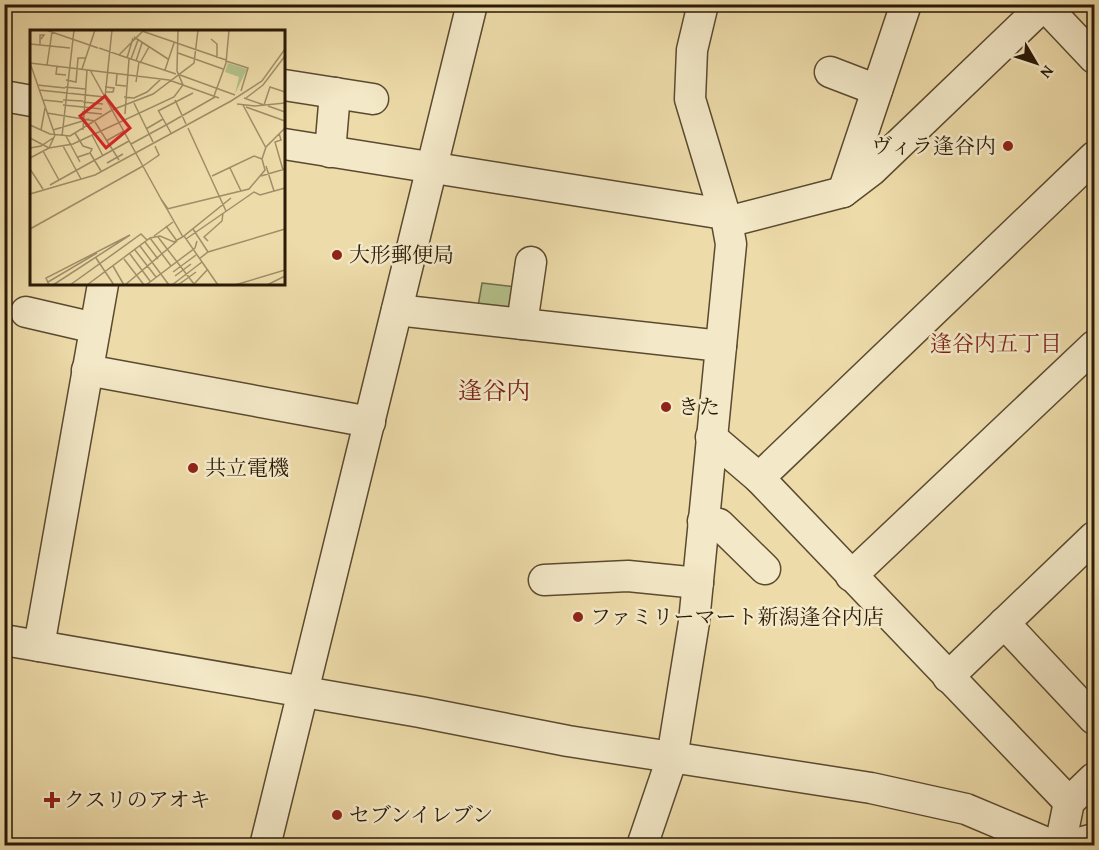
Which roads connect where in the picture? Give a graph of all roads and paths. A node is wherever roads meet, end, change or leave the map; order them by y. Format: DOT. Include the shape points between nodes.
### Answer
graph roads {
  1 [pos="472,4"];
  2 [pos="703,4"];
  3 [pos="906,4"];
  4 [pos="1044,5"];
  5 [pos="1095,58"];
  6 [pos="830,72"];
  7 [pos="285,85"];
  8 [pos="877,90"];
  9 [pos="335,93"];
  10 [pos="4,96"];
  11 [pos="373,99"];
  12 [pos="30,101"];
  13 [pos="285,144"];
  14 [pos="330,152"];
  15 [pos="1095,157"];
  16 [pos="431,167"];
  17 [pos="843,192"];
  18 [pos="725,218"];
  19 [pos="531,262"];
  20 [pos="103,285"];
  21 [pos="397,310"];
  22 [pos="26,312"];
  23 [pos="522,324"];
  24 [pos="95,328"];
  25 [pos="721,346"];
  26 [pos="1095,346"];
  27 [pos="87,370"];
  28 [pos="370,422"];
  29 [pos="711,437"];
  30 [pos="759,478"];
  31 [pos="703,521"];
  32 [pos="1088,555"];
  33 [pos="765,569"];
  34 [pos="852,576"];
  35 [pos="544,580"];
  36 [pos="698,583"];
  37 [pos="1004,623"];
  38 [pos="4,640"];
  39 [pos="39,646"];
  40 [pos="948,677"];
  41 [pos="302,692"];
  42 [pos="1095,719"];
  43 [pos="672,758"];
  44 [pos="1095,778"];
  45 [pos="1069,802"];
  46 [pos="1095,839"];
  47 [pos="265,846"];
  48 [pos="642,846"];
  49 [pos="1054,846"];
  50 [pos="1060,846"];
  51 [pos="1068,846"];
  1 -- 16 [label="street"];
  2 -- 18 [label="street" via="692,50 690,99"];
  3 -- 8 [label="street"];
  4 -- 5 [label="street"];
  4 -- 17 [label="street" via="872,170"];
  6 -- 8 [label="street"];
  7 -- 9 [label="street"];
  8 -- 17 [label="street"];
  9 -- 11 [label="street"];
  9 -- 14 [label="street"];
  10 -- 12 [label="street"];
  13 -- 14 [label="street"];
  14 -- 16 [label="street"];
  15 -- 30 [label="street"];
  16 -- 18 [label="street"];
  16 -- 21 [label="street"];
  17 -- 18 [label="street"];
  18 -- 25 [label="street" via="731,244"];
  19 -- 23 [label="street"];
  20 -- 24 [label="street"];
  21 -- 23 [label="street"];
  21 -- 28 [label="street"];
  22 -- 24 [label="street"];
  23 -- 25 [label="street"];
  24 -- 27 [label="street"];
  25 -- 29 [label="street"];
  26 -- 34 [label="street"];
  27 -- 28 [label="street"];
  27 -- 39 [label="street"];
  28 -- 41 [label="street"];
  29 -- 30 [label="street"];
  29 -- 31 [label="street"];
  30 -- 34 [label="street"];
  31 -- 33 [label="street" via="719,524"];
  31 -- 36 [label="street"];
  32 -- 37 [label="street"];
  34 -- 40 [label="street"];
  35 -- 36 [label="street" via="628,576"];
  36 -- 43 [label="street"];
  37 -- 40 [label="street"];
  37 -- 42 [label="street"];
  38 -- 39 [label="street"];
  39 -- 41 [label="street"];
  40 -- 45 [label="street"];
  41 -- 43 [label="street"];
  41 -- 47 [label="street"];
  43 -- 48 [label="street"];
  43 -- 49 [label="street" via="871,788 966,809"];
  44 -- 45 [label="street"];
  45 -- 50 [label="street"];
  46 -- 51 [label="street"];
}
